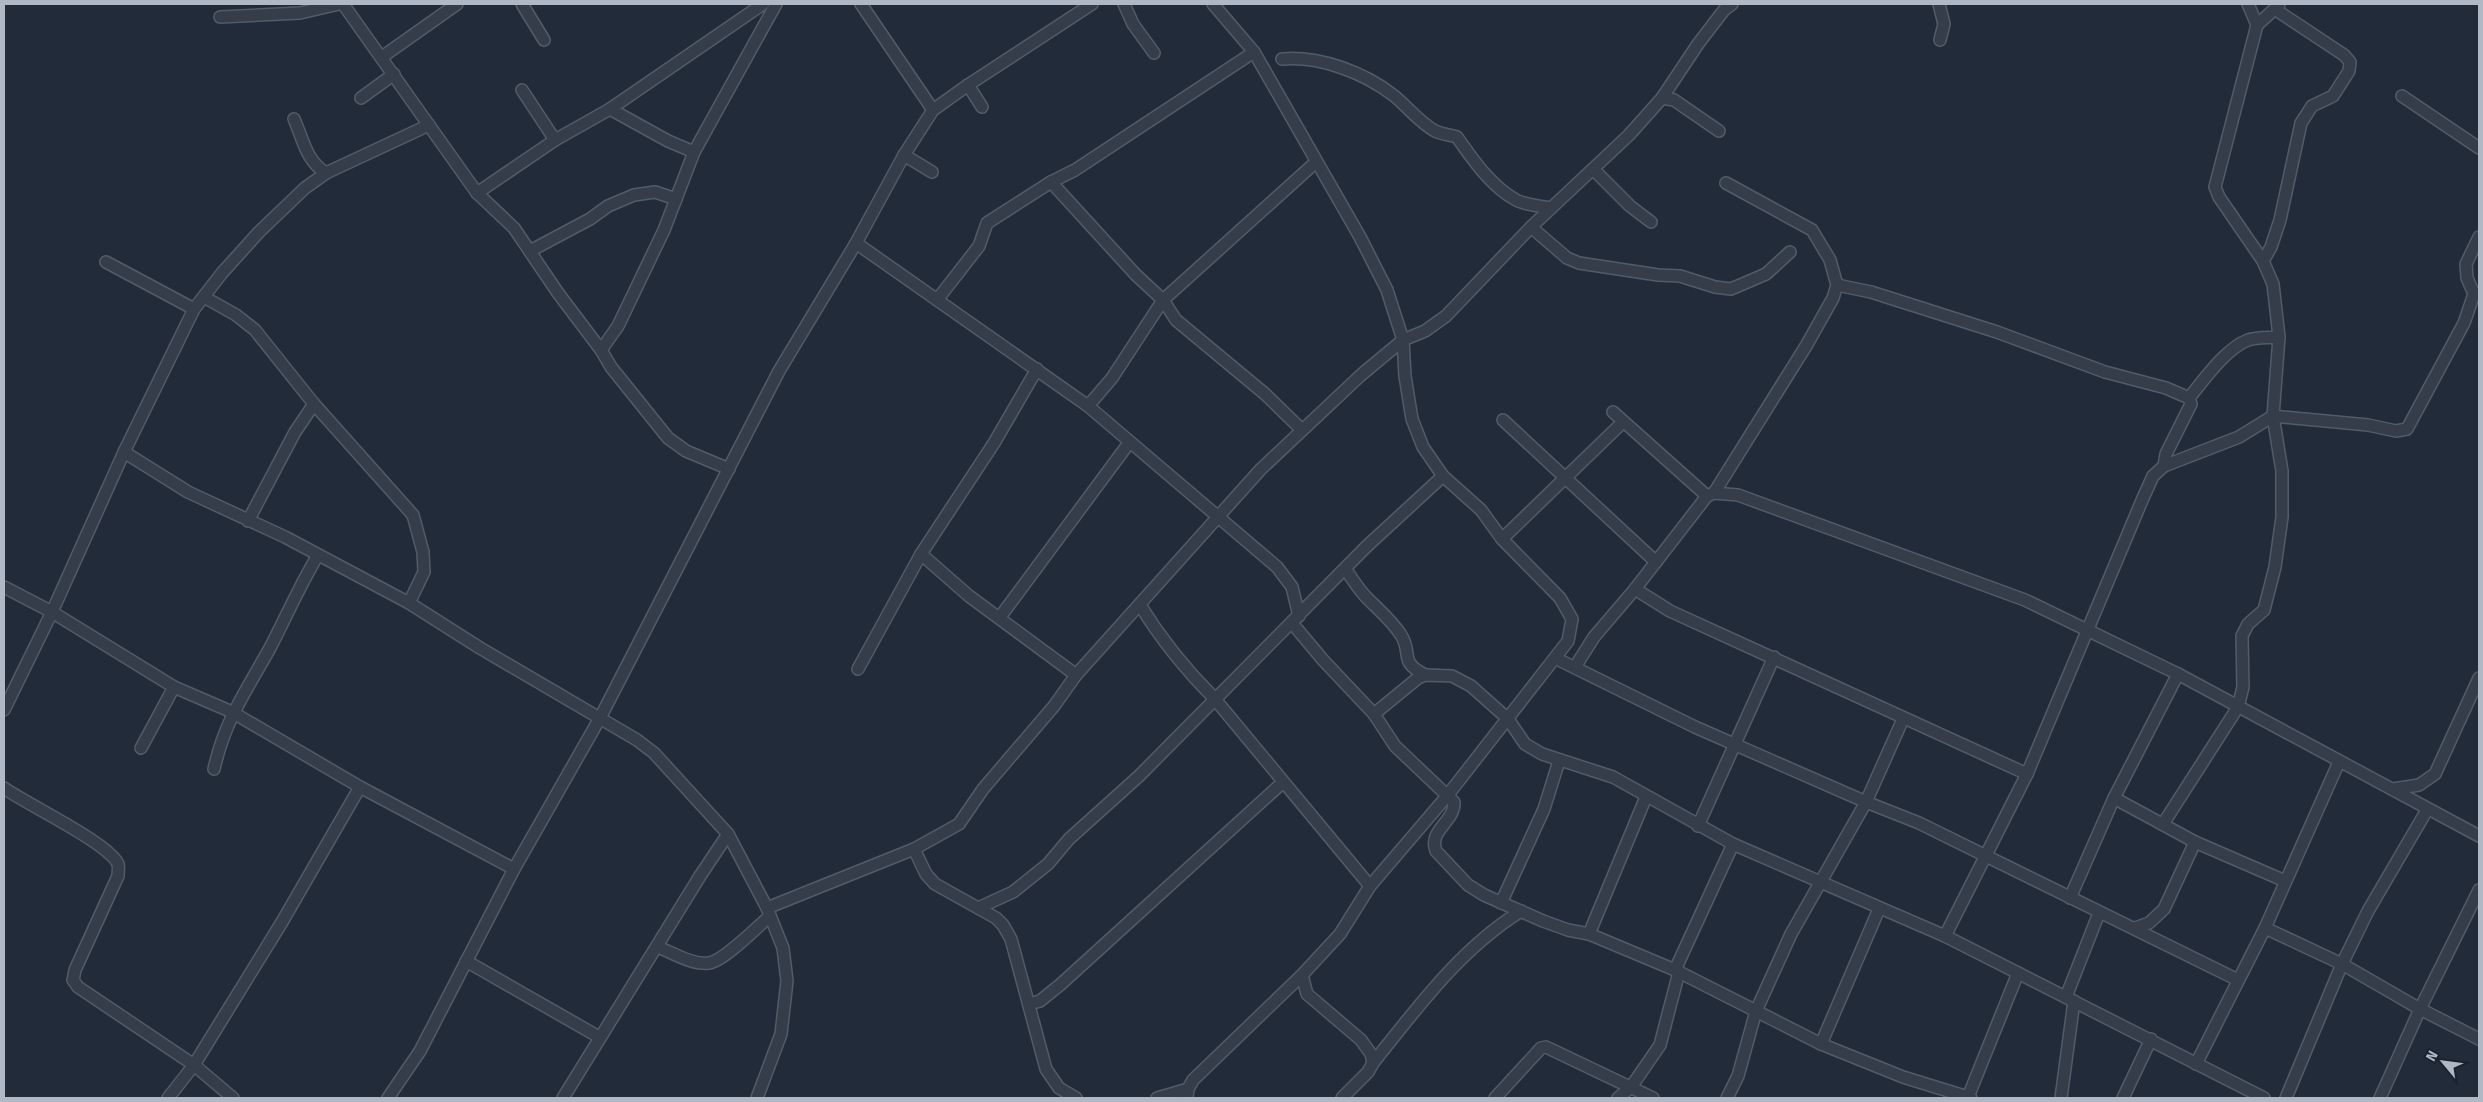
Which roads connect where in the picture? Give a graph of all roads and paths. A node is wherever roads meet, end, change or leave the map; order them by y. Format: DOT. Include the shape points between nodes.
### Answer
graph roads {
  1 [pos="339,4"];
  2 [pos="342,4"];
  3 [pos="457,4"];
  4 [pos="522,4"];
  5 [pos="763,4"];
  6 [pos="776,4"];
  7 [pos="861,4"];
  8 [pos="1092,4"];
  9 [pos="1124,4"];
  10 [pos="1213,4"];
  11 [pos="1732,4"];
  12 [pos="1939,4"];
  13 [pos="2248,4"];
  14 [pos="1079,7"];
  15 [pos="2278,7"];
  16 [pos="220,17"];
  17 [pos="2257,24"];
  18 [pos="544,40"];
  19 [pos="1940,40"];
  20 [pos="1254,52"];
  21 [pos="1154,53"];
  22 [pos="382,57"];
  23 [pos="1282,59"];
  24 [pos="394,74"];
  25 [pos="968,85"];
  26 [pos="522,90"];
  27 [pos="2402,96"];
  28 [pos="361,98"];
  29 [pos="1662,98"];
  30 [pos="982,107"];
  31 [pos="610,109"];
  32 [pos="933,110"];
  33 [pos="294,119"];
  34 [pos="429,125"];
  35 [pos="1718,131"];
  36 [pos="555,140"];
  37 [pos="2479,148"];
  38 [pos="694,152"];
  39 [pos="904,155"];
  40 [pos="1316,162"];
  41 [pos="1593,169"];
  42 [pos="932,172"];
  43 [pos="326,173"];
  44 [pos="1051,182"];
  45 [pos="1726,183"];
  46 [pos="476,193"];
  47 [pos="676,200"];
  48 [pos="1550,208"];
  49 [pos="1652,222"];
  50 [pos="1531,227"];
  51 [pos="2479,237"];
  52 [pos="856,244"];
  53 [pos="530,252"];
  54 [pos="1790,252"];
  55 [pos="2263,261"];
  56 [pos="106,262"];
  57 [pos="1837,285"];
  58 [pos="2477,295"];
  59 [pos="204,297"];
  60 [pos="937,300"];
  61 [pos="1163,300"];
  62 [pos="194,309"];
  63 [pos="2279,338"];
  64 [pos="1403,340"];
  65 [pos="601,350"];
  66 [pos="1037,369"];
  67 [pos="2189,398"];
  68 [pos="314,404"];
  69 [pos="1088,406"];
  70 [pos="1613,412"];
  71 [pos="2273,416"];
  72 [pos="1503,420"];
  73 [pos="1623,422"];
  74 [pos="1302,430"];
  75 [pos="1129,443"];
  76 [pos="124,452"];
  77 [pos="2164,466"];
  78 [pos="730,469"];
  79 [pos="1443,476"];
  80 [pos="1564,477"];
  81 [pos="1710,494"];
  82 [pos="1218,516"];
  83 [pos="248,521"];
  84 [pos="1502,539"];
  85 [pos="922,554"];
  86 [pos="318,555"];
  87 [pos="1656,562"];
  88 [pos="1346,570"];
  89 [pos="4,587"];
  90 [pos="1635,589"];
  91 [pos="409,603"];
  92 [pos="1140,605"];
  93 [pos="52,612"];
  94 [pos="1000,617"];
  95 [pos="1296,620"];
  96 [pos="2086,632"];
  97 [pos="1774,657"];
  98 [pos="1555,658"];
  99 [pos="1575,667"];
  100 [pos="858,669"];
  101 [pos="1076,674"];
  102 [pos="2178,674"];
  103 [pos="1425,675"];
  104 [pos="2479,678"];
  105 [pos="174,687"];
  106 [pos="1214,698"];
  107 [pos="2238,707"];
  108 [pos="4,710"];
  109 [pos="232,712"];
  110 [pos="1374,714"];
  111 [pos="600,718"];
  112 [pos="1508,719"];
  113 [pos="1903,719"];
  114 [pos="1734,744"];
  115 [pos="141,748"];
  116 [pos="1559,761"];
  117 [pos="2339,762"];
  118 [pos="214,769"];
  119 [pos="2027,774"];
  120 [pos="1282,783"];
  121 [pos="360,787"];
  122 [pos="4,788"];
  123 [pos="2393,789"];
  124 [pos="1447,796"];
  125 [pos="1646,796"];
  126 [pos="2114,798"];
  127 [pos="1866,802"];
  128 [pos="2427,810"];
  129 [pos="2163,824"];
  130 [pos="1698,826"];
  131 [pos="728,834"];
  132 [pos="2479,836"];
  133 [pos="2195,842"];
  134 [pos="1732,844"];
  135 [pos="914,849"];
  136 [pos="1985,854"];
  137 [pos="514,869"];
  138 [pos="2285,881"];
  139 [pos="1819,882"];
  140 [pos="1370,886"];
  141 [pos="2479,890"];
  142 [pos="2070,898"];
  143 [pos="1501,903"];
  144 [pos="978,908"];
  145 [pos="1879,908"];
  146 [pos="1520,911"];
  147 [pos="768,912"];
  148 [pos="2100,913"];
  149 [pos="2135,928"];
  150 [pos="2265,928"];
  151 [pos="1589,934"];
  152 [pos="1945,936"];
  153 [pos="658,947"];
  154 [pos="466,962"];
  155 [pos="2342,964"];
  156 [pos="1677,971"];
  157 [pos="2018,972"];
  158 [pos="1302,975"];
  159 [pos="2238,980"];
  160 [pos="2070,999"];
  161 [pos="1030,1004"];
  162 [pos="2420,1009"];
  163 [pos="1756,1011"];
  164 [pos="600,1037"];
  165 [pos="2479,1039"];
  166 [pos="2151,1040"];
  167 [pos="1820,1044"];
  168 [pos="1373,1063"];
  169 [pos="2196,1064"];
  170 [pos="194,1066"];
  171 [pos="1631,1087"];
  172 [pos="1187,1094"];
  173 [pos="168,1098"];
  174 [pos="233,1098"];
  175 [pos="388,1098"];
  176 [pos="563,1098"];
  177 [pos="757,1098"];
  178 [pos="1076,1098"];
  179 [pos="1156,1098"];
  180 [pos="1342,1098"];
  181 [pos="1494,1098"];
  182 [pos="1618,1098"];
  183 [pos="1653,1098"];
  184 [pos="1727,1098"];
  185 [pos="1969,1098"];
  186 [pos="2061,1098"];
  187 [pos="2123,1098"];
  188 [pos="2264,1098"];
  189 [pos="2286,1098"];
  190 [pos="2380,1098"];
  1 -- 16 [label="street" via="300,13"];
  2 -- 22 [label="street"];
  3 -- 22 [label="street"];
  4 -- 18 [label="street"];
  5 -- 31 [label="street"];
  6 -- 38 [label="street"];
  7 -- 32 [label="street"];
  8 -- 14 [label="street"];
  9 -- 21 [label="street" via="1133,24"];
  10 -- 20 [label="street"];
  11 -- 29 [label="street" via="1698,44"];
  12 -- 19 [label="street" via="1944,24"];
  13 -- 17 [label="street"];
  14 -- 25 [label="street"];
  15 -- 17 [label="street"];
  15 -- 55 [label="street" via="2350,62 2349,71 2333,96 2312,106 2301,123 2280,220"];
  17 -- 55 [label="street" via="2215,187"];
  20 -- 40 [label="street"];
  20 -- 44 [label="street" via="1084,165"];
  22 -- 24 [label="street"];
  23 -- 48 [label="street" via="1304,57 1329,63 1374,83 1435,131 1457,137 1486,176 1517,201"];
  24 -- 28 [label="street"];
  24 -- 34 [label="street"];
  25 -- 30 [label="street"];
  25 -- 32 [label="street"];
  26 -- 36 [label="street"];
  27 -- 37 [label="street"];
  29 -- 35 [label="street" via="1674,100"];
  29 -- 41 [label="street"];
  31 -- 36 [label="street"];
  31 -- 38 [label="street"];
  32 -- 39 [label="street"];
  33 -- 43 [label="street" via="311,161"];
  34 -- 43 [label="street"];
  34 -- 46 [label="street"];
  36 -- 46 [label="street"];
  38 -- 47 [label="street"];
  39 -- 42 [label="street"];
  39 -- 52 [label="street"];
  40 -- 61 [label="street"];
  40 -- 64 [label="street" via="1387,290"];
  41 -- 48 [label="street"];
  41 -- 49 [label="street" via="1630,206"];
  43 -- 59 [label="street" via="305,188 259,232"];
  44 -- 60 [label="street" via="987,223 979,246"];
  44 -- 61 [label="street" via="1136,276"];
  45 -- 57 [label="street" via="1812,230 1830,260"];
  46 -- 53 [label="street" via="514,228"];
  47 -- 53 [label="street" via="655,192 634,195 608,206"];
  47 -- 65 [label="street" via="618,326"];
  48 -- 50 [label="street"];
  50 -- 54 [label="street" via="1567,258 1579,263 1680,276 1715,287 1731,288 1766,274"];
  50 -- 64 [label="street" via="1446,316 1425,331"];
  51 -- 58 [label="street" via="2466,264 2467,278"];
  52 -- 60 [label="street"];
  52 -- 78 [label="street" via="779,371"];
  53 -- 65 [label="street"];
  55 -- 63 [label="street" via="2273,284"];
  56 -- 62 [label="street"];
  57 -- 67 [label="street" via="1871,292 1997,332 2105,372 2166,388"];
  57 -- 81 [label="street" via="1806,346"];
  58 -- 71 [label="street" via="2407,429 2396,431 2368,425"];
  59 -- 62 [label="street"];
  59 -- 68 [label="street" via="255,330"];
  60 -- 66 [label="street"];
  61 -- 69 [label="street" via="1112,378"];
  61 -- 74 [label="street" via="1176,320 1265,394"];
  62 -- 76 [label="street"];
  63 -- 67 [label="street" via="2243,342 2214,367"];
  63 -- 71 [label="street"];
  64 -- 74 [label="street"];
  64 -- 79 [label="street" via="1412,418 1423,447"];
  65 -- 78 [label="street" via="668,438 686,451"];
  66 -- 69 [label="street"];
  66 -- 85 [label="street" via="994,443"];
  67 -- 77 [label="street" via="2191,404 2166,454"];
  68 -- 83 [label="street" via="295,432"];
  68 -- 91 [label="street" via="413,515 423,552 424,572"];
  69 -- 75 [label="street"];
  70 -- 73 [label="street"];
  71 -- 77 [label="street" via="2239,437"];
  71 -- 107 [label="street" via="2282,471 2280,527 2275,567 2264,610 2248,624 2242,636 2240,649 2244,687"];
  72 -- 80 [label="street"];
  73 -- 80 [label="street"];
  73 -- 81 [label="street"];
  74 -- 82 [label="street"];
  75 -- 82 [label="street"];
  75 -- 94 [label="street"];
  76 -- 83 [label="street" via="188,492"];
  76 -- 93 [label="street"];
  77 -- 96 [label="street" via="2153,476 2142,498"];
  78 -- 111 [label="street"];
  79 -- 84 [label="street" via="1481,510"];
  79 -- 88 [label="street" via="1401,513"];
  80 -- 84 [label="street"];
  80 -- 87 [label="street"];
  81 -- 87 [label="street"];
  81 -- 96 [label="street" via="1738,494 1932,565 2025,600"];
  82 -- 92 [label="street"];
  82 -- 95 [label="street" via="1286,577 1292,587"];
  83 -- 86 [label="street"];
  84 -- 98 [label="street" via="1560,598 1572,619 1568,641"];
  85 -- 94 [label="street" via="969,596"];
  85 -- 100 [label="street"];
  86 -- 91 [label="street"];
  86 -- 109 [label="street"];
  87 -- 90 [label="street"];
  88 -- 95 [label="street"];
  88 -- 103 [label="street" via="1400,634 1406,643 1410,665"];
  89 -- 93 [label="street"];
  90 -- 97 [label="street" via="1670,611"];
  90 -- 99 [label="street" via="1594,637"];
  91 -- 111 [label="street"];
  92 -- 101 [label="street"];
  92 -- 106 [label="street" via="1156,631"];
  93 -- 105 [label="street"];
  93 -- 108 [label="street"];
  94 -- 101 [label="street"];
  95 -- 106 [label="street"];
  95 -- 110 [label="street" via="1323,660"];
  96 -- 102 [label="street"];
  96 -- 119 [label="street"];
  97 -- 113 [label="street"];
  97 -- 114 [label="street"];
  98 -- 99 [label="street"];
  98 -- 112 [label="street"];
  99 -- 114 [label="street"];
  101 -- 135 [label="street" via="1054,706 983,789 959,824"];
  102 -- 107 [label="street"];
  102 -- 126 [label="street"];
  103 -- 110 [label="street"];
  103 -- 112 [label="street" via="1452,676 1471,686"];
  104 -- 123 [label="street" via="2436,774 2419,785"];
  105 -- 109 [label="street"];
  105 -- 115 [label="street"];
  106 -- 120 [label="street"];
  106 -- 144 [label="street" via="1139,776 1069,839 1048,864 1013,892"];
  107 -- 117 [label="street"];
  107 -- 129 [label="street"];
  109 -- 118 [label="street"];
  109 -- 121 [label="street"];
  110 -- 124 [label="street" via="1395,746"];
  111 -- 131 [label="street" via="654,752"];
  111 -- 137 [label="street"];
  112 -- 116 [label="street" via="1526,744"];
  112 -- 124 [label="street"];
  113 -- 119 [label="street"];
  113 -- 127 [label="street"];
  114 -- 127 [label="street"];
  114 -- 130 [label="street"];
  116 -- 125 [label="street" via="1613,777"];
  116 -- 143 [label="street" via="1544,809"];
  117 -- 123 [label="street"];
  117 -- 138 [label="street"];
  119 -- 136 [label="street"];
  120 -- 140 [label="street"];
  120 -- 161 [label="street" via="1062,984 1040,1001"];
  121 -- 137 [label="street"];
  121 -- 170 [label="street"];
  122 -- 170 [label="street" via="87,838 110,854 118,865 118,876 73,980 78,987"];
  123 -- 128 [label="street"];
  124 -- 140 [label="street"];
  124 -- 143 [label="street" via="1454,802 1453,813 1434,838 1436,850 1468,884"];
  125 -- 130 [label="street"];
  125 -- 151 [label="street"];
  126 -- 129 [label="street"];
  126 -- 142 [label="street"];
  127 -- 136 [label="street"];
  127 -- 139 [label="street"];
  128 -- 132 [label="street"];
  128 -- 155 [label="street" via="2368,910"];
  129 -- 133 [label="street"];
  130 -- 134 [label="street"];
  131 -- 147 [label="street"];
  131 -- 153 [label="street"];
  133 -- 138 [label="street"];
  133 -- 149 [label="street" via="2164,909 2149,923"];
  134 -- 139 [label="street"];
  134 -- 156 [label="street"];
  135 -- 144 [label="street" via="934,884"];
  135 -- 147 [label="street"];
  136 -- 142 [label="street"];
  136 -- 152 [label="street"];
  137 -- 154 [label="street"];
  138 -- 150 [label="street"];
  139 -- 145 [label="street"];
  139 -- 163 [label="street"];
  140 -- 158 [label="street" via="1340,934"];
  141 -- 162 [label="street"];
  142 -- 148 [label="street"];
  143 -- 146 [label="street"];
  144 -- 161 [label="street" via="1004,925"];
  145 -- 152 [label="street"];
  145 -- 167 [label="street"];
  146 -- 151 [label="street" via="1568,930"];
  146 -- 168 [label="street" via="1504,921 1449,971"];
  147 -- 153 [label="street" via="721,958 711,963 695,961"];
  147 -- 177 [label="street" via="783,948 787,980 781,1034"];
  148 -- 149 [label="street"];
  148 -- 160 [label="street"];
  149 -- 159 [label="street"];
  150 -- 155 [label="street"];
  150 -- 159 [label="street"];
  151 -- 156 [label="street"];
  152 -- 157 [label="street"];
  153 -- 164 [label="street"];
  154 -- 164 [label="street"];
  154 -- 175 [label="street" via="420,1051"];
  155 -- 162 [label="street"];
  155 -- 189 [label="street"];
  156 -- 163 [label="street"];
  156 -- 171 [label="street" via="1660,1045"];
  157 -- 160 [label="street"];
  157 -- 185 [label="street"];
  158 -- 168 [label="street" via="1307,994 1361,1040"];
  158 -- 172 [label="street" via="1201,1072"];
  159 -- 169 [label="street"];
  160 -- 166 [label="street"];
  160 -- 186 [label="street"];
  161 -- 178 [label="street" via="1039,1048 1050,1078"];
  162 -- 165 [label="street"];
  162 -- 190 [label="street"];
  163 -- 167 [label="street"];
  163 -- 184 [label="street" via="1738,1076"];
  164 -- 176 [label="street"];
  166 -- 169 [label="street"];
  166 -- 187 [label="street"];
  167 -- 185 [label="street" via="1903,1077"];
  168 -- 180 [label="street"];
  169 -- 188 [label="street"];
  170 -- 173 [label="street"];
  170 -- 174 [label="street"];
  171 -- 181 [label="street" via="1546,1047 1541,1048"];
  171 -- 182 [label="street"];
  171 -- 183 [label="street"];
  172 -- 179 [label="street"];
}
